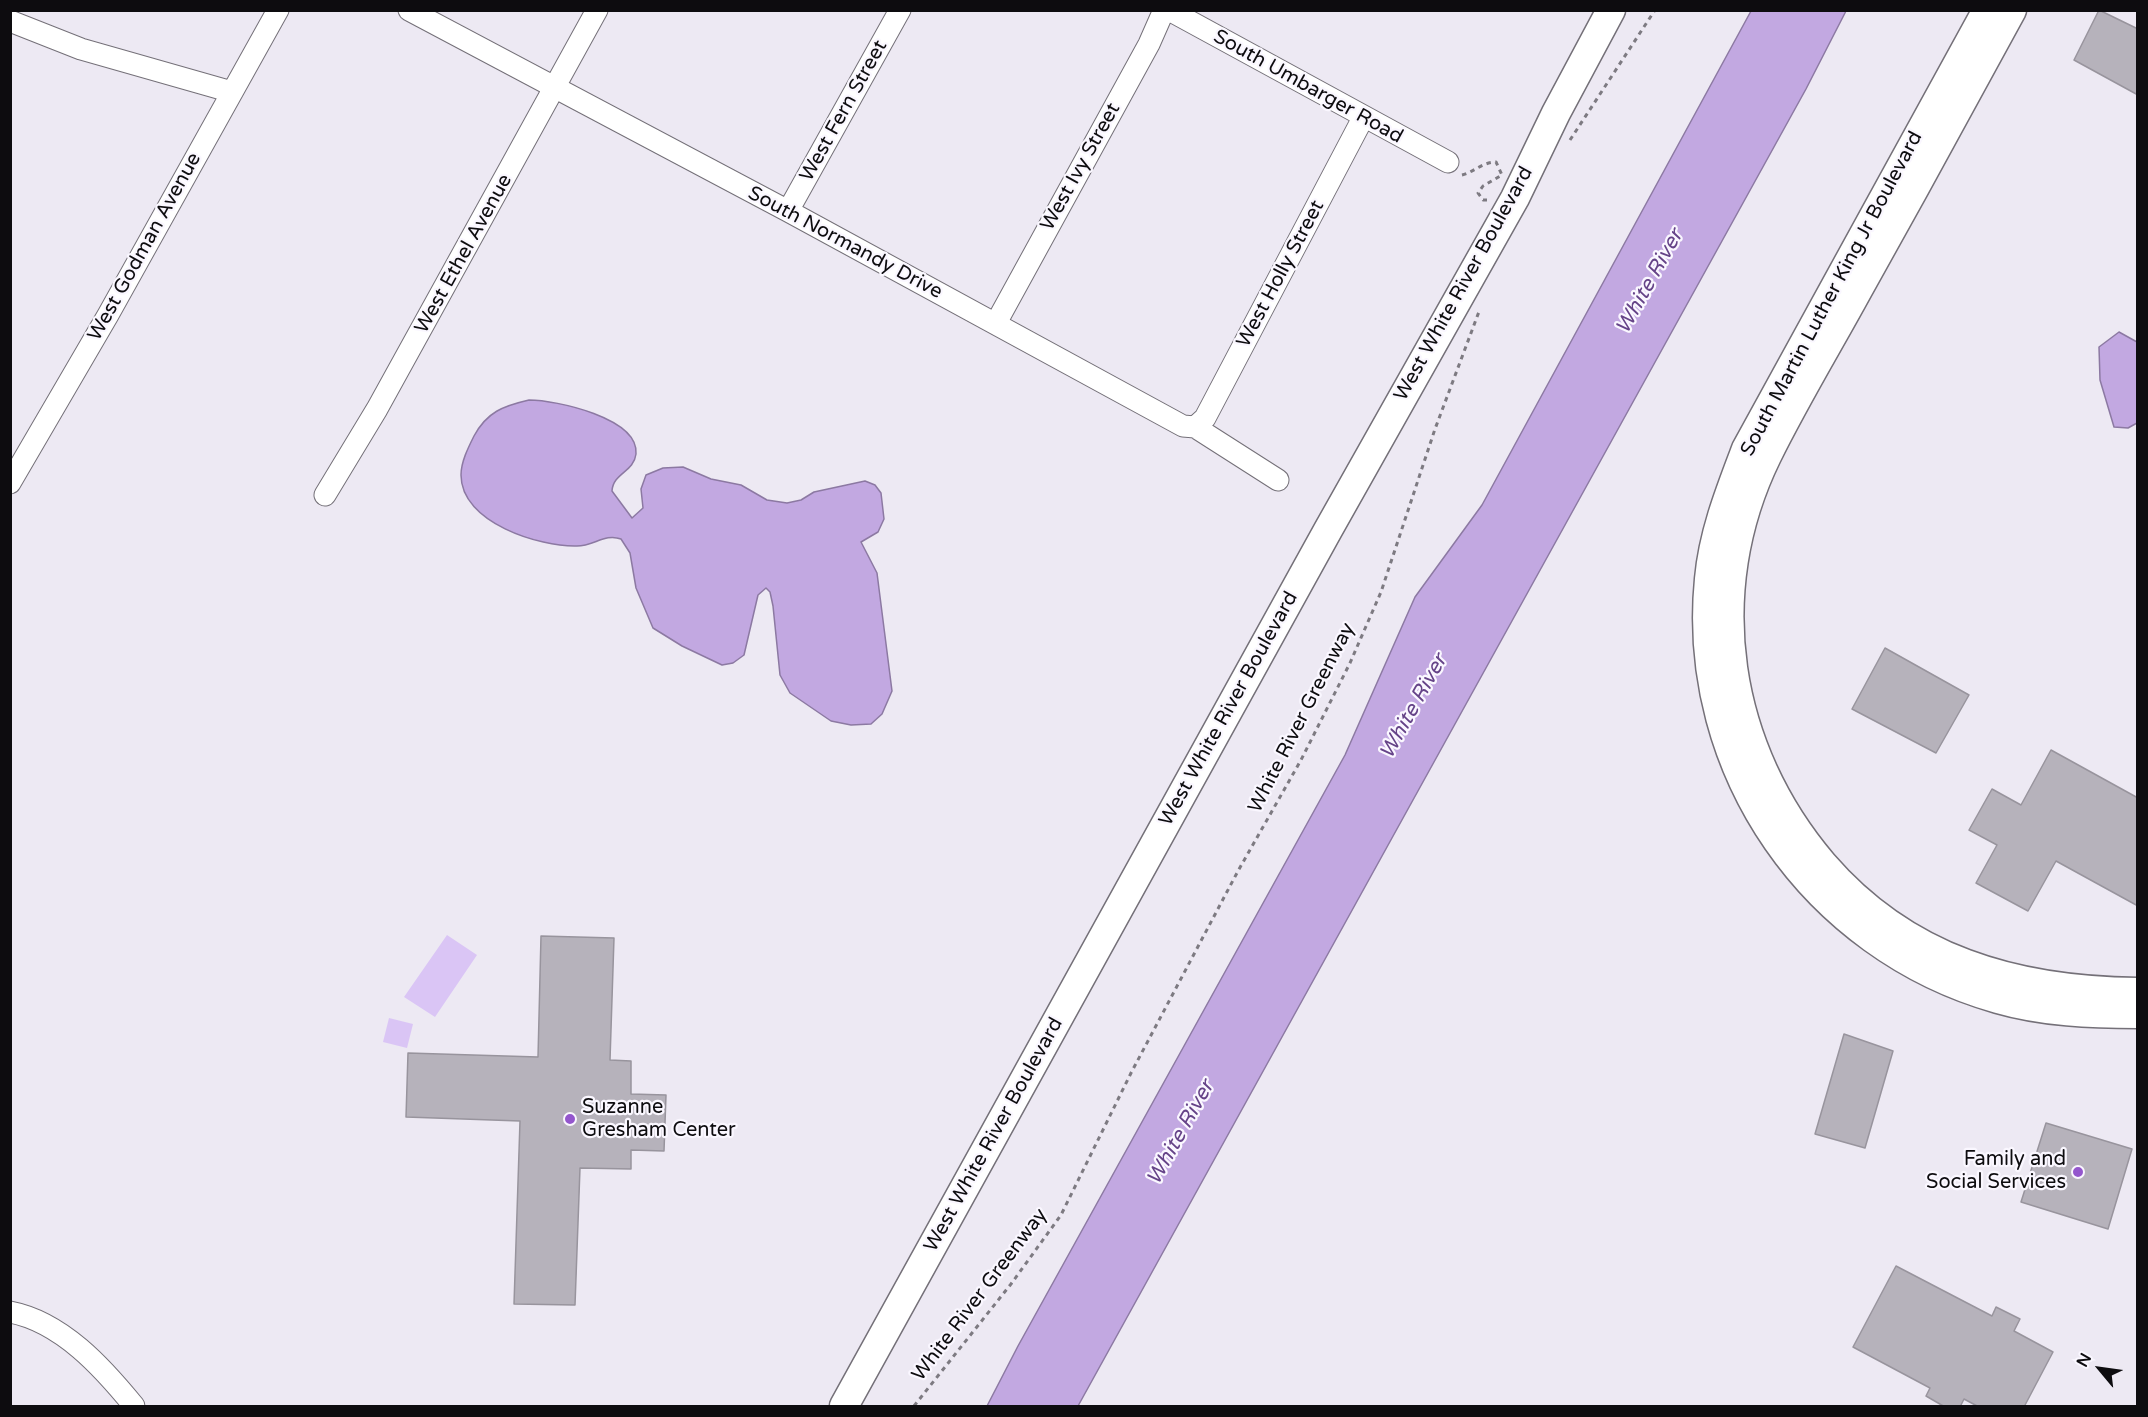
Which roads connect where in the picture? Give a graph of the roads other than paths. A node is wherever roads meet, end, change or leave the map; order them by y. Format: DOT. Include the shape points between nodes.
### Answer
graph roads {
  1 [pos="278,10"];
  2 [pos="408,10"];
  3 [pos="597,10"];
  4 [pos="900,10"];
  5 [pos="1164,10"];
  6 [pos="1169,10"];
  7 [pos="1611,10"];
  8 [pos="1987,10"];
  9 [pos="2012,10"];
  10 [pos="10,21"];
  11 [pos="554,87"];
  12 [pos="232,92"];
  13 [pos="1363,118"];
  14 [pos="1448,162"];
  15 [pos="788,211"];
  16 [pos="996,323"];
  17 [pos="1195,427"];
  18 [pos="16,460"];
  19 [pos="1278,480"];
  20 [pos="10,483"];
  21 [pos="325,495"];
  22 [pos="2138,992"];
  23 [pos="2138,1014"];
  24 [pos="10,1312"];
  25 [pos="134,1407"];
  26 [pos="844,1407"];
  1 -- 12 [label="street, West Godman Avenue"];
  2 -- 11 [label="street, South Normandy Drive"];
  3 -- 11 [label="street, West Ethel Avenue"];
  4 -- 15 [label="street, West Fern Street"];
  5 -- 16 [label="street, West Ivy Street"];
  6 -- 13 [label="street, South Umbarger Road"];
  7 -- 26 [label="main road, West White River Boulevard" via="1515,198"];
  8 -- 23 [label="main road, South Martin Luther King Jr Boulevard" via="1746,449 1727,498 1709,578 1706,619 1714,700 1725,741 1744,785 1782,849 1816,890 1885,947 1958,986 1998,1000 2038,1008"];
  9 -- 22 [label="main road, South Martin Luther King Jr Boulevard" via="1766,458 1738,543 1729,619 1730,657 1747,734 1783,810 1832,874 1867,906 1931,949 2004,978 2042,986"];
  10 -- 12 [label="street" via="81,49"];
  11 -- 15 [label="street, South Normandy Drive"];
  11 -- 21 [label="street, West Ethel Avenue" via="377,409"];
  12 -- 18 [label="street, West Godman Avenue"];
  13 -- 14 [label="street, South Umbarger Road"];
  13 -- 17 [label="street, West Holly Street" via="1205,418"];
  15 -- 16 [label="street, South Normandy Drive"];
  16 -- 17 [label="street, South Normandy Drive" via="1183,426"];
  17 -- 19 [label="street, South Normandy Drive"];
  18 -- 20 [label="street, West Godman Avenue"];
  24 -- 25 [label="street" via="38,1321 69,1340"];
}
